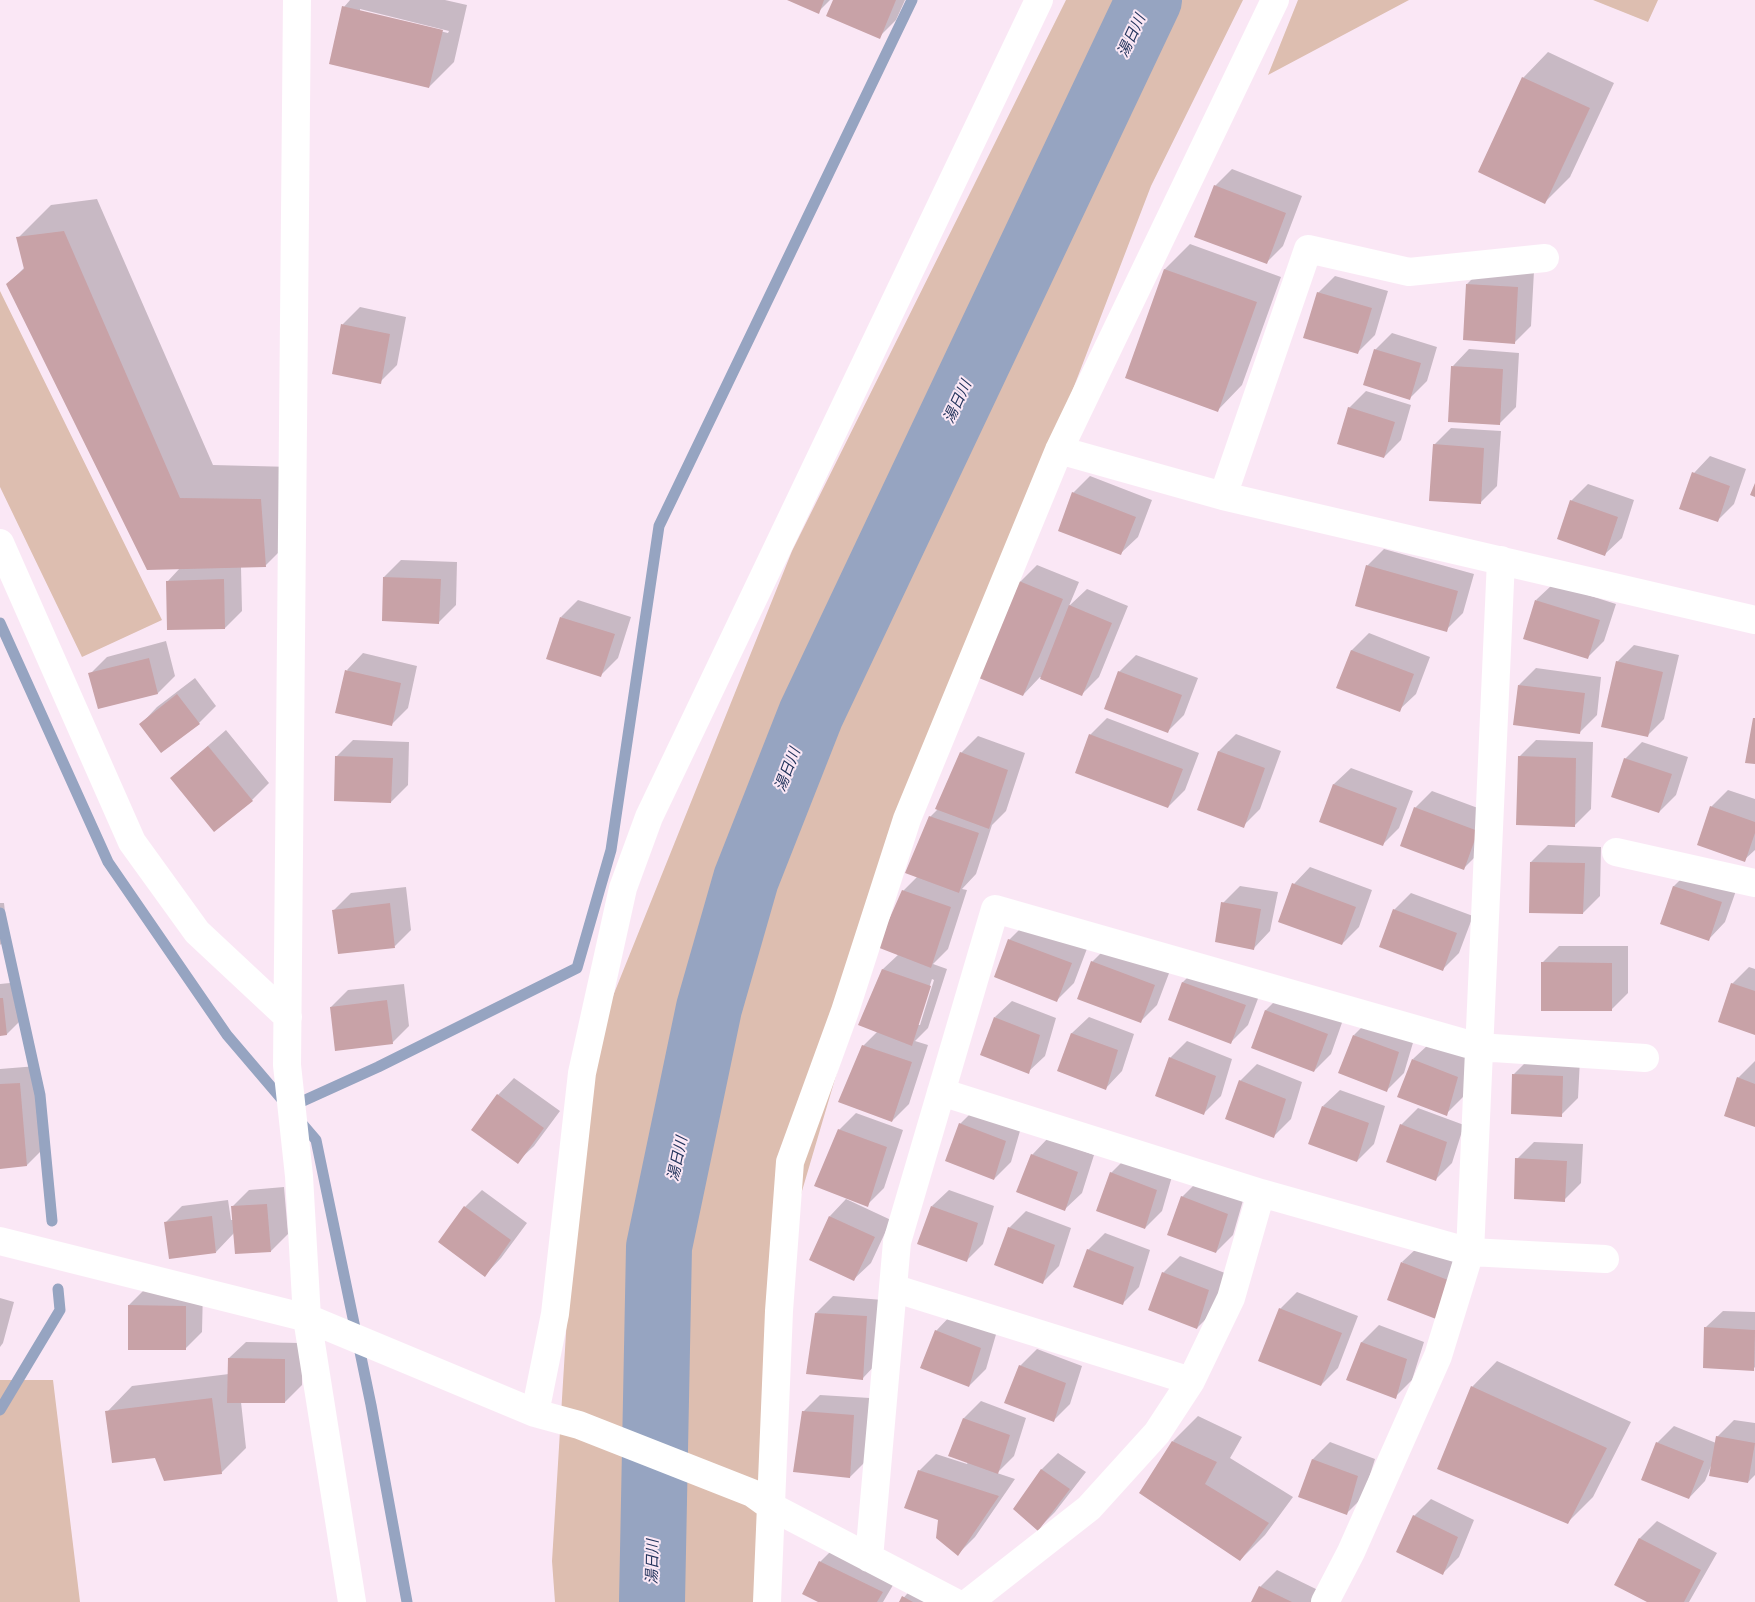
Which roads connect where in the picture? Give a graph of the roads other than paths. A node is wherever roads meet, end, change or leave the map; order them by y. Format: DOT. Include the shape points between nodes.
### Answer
graph roads {
  1 [pos="297,0"];
  2 [pos="1039,0"];
  3 [pos="1275,0"];
  4 [pos="1545,258"];
  5 [pos="1059,450"];
  6 [pos="1223,496"];
  7 [pos="0,543"];
  8 [pos="1501,560"];
  9 [pos="1755,620"];
  10 [pos="1616,852"];
  11 [pos="1755,883"];
  12 [pos="288,1017"];
  13 [pos="1478,1047"];
  14 [pos="1645,1058"];
  15 [pos="941,1092"];
  16 [pos="1261,1193"];
  17 [pos="0,1242"];
  18 [pos="1470,1252"];
  19 [pos="1605,1260"];
  20 [pos="893,1288"];
  21 [pos="307,1318"];
  22 [pos="1191,1381"];
  23 [pos="535,1413"];
  24 [pos="761,1500"];
  25 [pos="869,1558"];
  26 [pos="352,1602"];
  27 [pos="767,1602"];
  28 [pos="954,1602"];
  29 [pos="969,1602"];
  30 [pos="1325,1602"];
  1 -- 12 [label="street"];
  2 -- 23 [label="street" via="649,818 624,888 582,1073 555,1314"];
  3 -- 5 [label="street"];
  4 -- 6 [label="street" via="1409,272 1308,249"];
  5 -- 6 [label="street"];
  5 -- 24 [label="street" via="907,819 845,1011 790,1162"];
  6 -- 8 [label="street"];
  7 -- 12 [label="street" via="132,842 197,932"];
  8 -- 9 [label="street"];
  8 -- 13 [label="street"];
  10 -- 11 [label="street"];
  12 -- 21 [label="street" via="289,1081"];
  13 -- 14 [label="street"];
  13 -- 15 [label="street" via="995,909"];
  13 -- 18 [label="street"];
  15 -- 16 [label="street"];
  15 -- 20 [label="street" via="897,1242"];
  16 -- 18 [label="street"];
  16 -- 22 [label="street" via="1231,1298"];
  17 -- 21 [label="street"];
  18 -- 19 [label="street"];
  18 -- 30 [label="street" via="1438,1356 1351,1552"];
  20 -- 22 [label="street"];
  20 -- 25 [label="street"];
  21 -- 23 [label="street"];
  21 -- 26 [label="street"];
  22 -- 29 [label="street" via="1157,1433 1090,1508"];
  23 -- 24 [label="street" via="579,1425"];
  24 -- 25 [label="street"];
  24 -- 27 [label="street"];
  25 -- 28 [label="street"];
}
